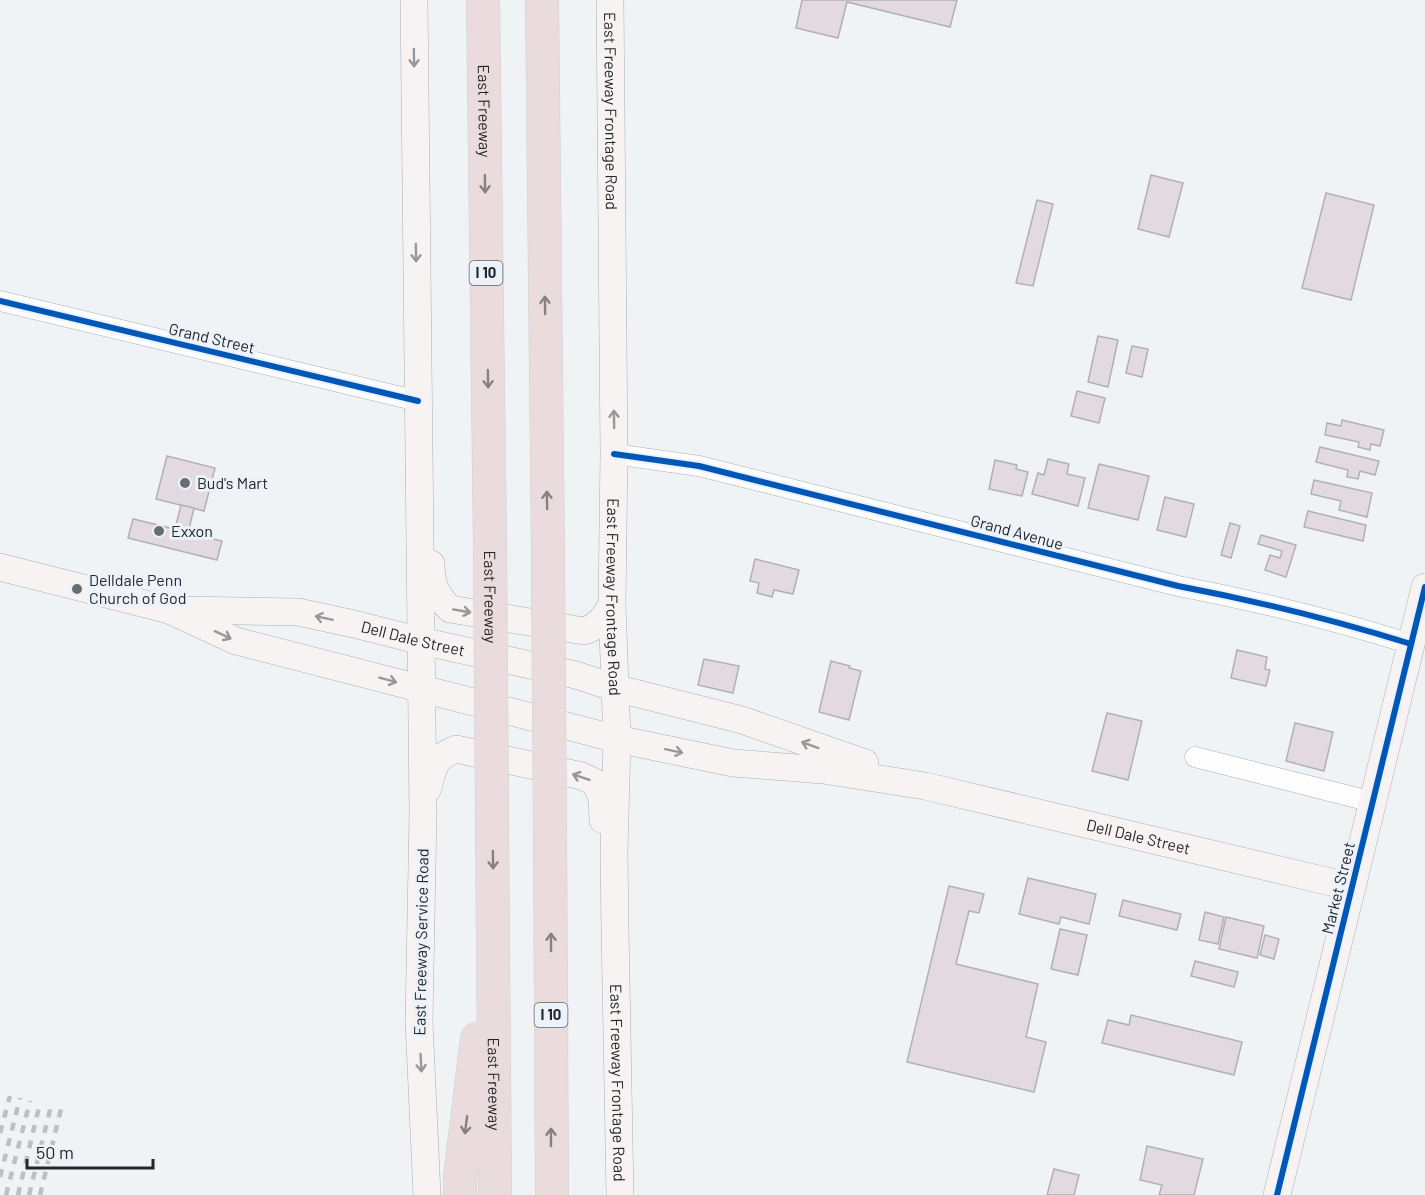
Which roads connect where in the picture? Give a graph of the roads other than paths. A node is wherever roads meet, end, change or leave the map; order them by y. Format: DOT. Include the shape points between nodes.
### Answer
graph roads {
  1 [pos="414,0"];
  2 [pos="483,0"];
  3 [pos="542,0"];
  4 [pos="561,0"];
  5 [pos="610,0"];
  6 [pos="545,222"];
  7 [pos="0,301"];
  8 [pos="418,401"];
  9 [pos="419,444"];
  10 [pos="614,454"];
  11 [pos="0,567"];
  12 [pos="1425,587"];
  13 [pos="612,605"];
  14 [pos="170,610"];
  15 [pos="421,641"];
  16 [pos="1411,644"];
  17 [pos="615,688"];
  18 [pos="422,689"];
  19 [pos="617,739"];
  20 [pos="1195,757"];
  21 [pos="925,786"];
  22 [pos="1373,802"];
  23 [pos="423,813"];
  24 [pos="1352,887"];
  25 [pos="493,900"];
  26 [pos="615,928"];
  27 [pos="427,1195"];
  28 [pos="460,1195"];
  29 [pos="495,1195"];
  30 [pos="552,1195"];
  31 [pos="620,1195"];
  32 [pos="1277,1195"];
  1 -- 8 [label="main road, one-way"];
  2 -- 25 [label="highway, East Freeway / I 10, one-way, bridge"];
  3 -- 6 [label="highway, I 10"];
  4 -- 6 [label="highway"];
  10 -- 5 [label="main road, East Freeway Frontage Road, one-way"];
  30 -- 6 [label="highway, I 10, one-way, bridge"];
  7 -- 8 [label="street, Grand Street"];
  8 -- 9 [label="main road"];
  9 -- 13 [label="main road, one-way" via="430,475 431,578 438,597 450,609 584,631 603,619"];
  9 -- 15 [label="main road"];
  10 -- 13 [label="main road, East Freeway Frontage Road"];
  10 -- 16 [label="street, Grand Avenue" via="710,469 1144,578 1239,597"];
  11 -- 14 [label="main road, Dell Dale Street"];
  12 -- 16 [label="main road, Market Street"];
  13 -- 17 [label="main road, East Freeway Frontage Road"];
  15 -- 14 [label="main road, Dell Dale Street, one-way" via="298,612"];
  14 -- 18 [label="main road, Dell Dale Street, one-way" via="236,640"];
  15 -- 17 [label="main road, Dell Dale Street" via="576,675"];
  15 -- 18 [label="main road"];
  16 -- 22 [label="main road, Market Street"];
  17 -- 19 [label="main road, East Freeway Frontage Road"];
  21 -- 17 [label="main road, Dell Dale Street, one-way" via="742,720"];
  18 -- 19 [label="main road, Dell Dale Street"];
  18 -- 23 [label="main road, East Freeway Service Road"];
  19 -- 21 [label="main road, Dell Dale Street, one-way" via="733,763 823,770"];
  19 -- 26 [label="main road, East Freeway Frontage Road"];
  20 -- 22 [label="street"];
  21 -- 24 [label="main road, Dell Dale Street"];
  22 -- 24 [label="main road, Market Street"];
  26 -- 23 [label="main road, one-way" via="608,903 603,799 596,783 582,776 456,749 445,753 433,767"];
  23 -- 27 [label="main road, East Freeway Service Road, one-way" via="419,1022"];
  24 -- 32 [label="main road, Market Street"];
  25 -- 28 [label="highway, one-way"];
  25 -- 29 [label="highway, East Freeway / I 10"];
  26 -- 31 [label="main road, East Freeway Frontage Road"];
}
